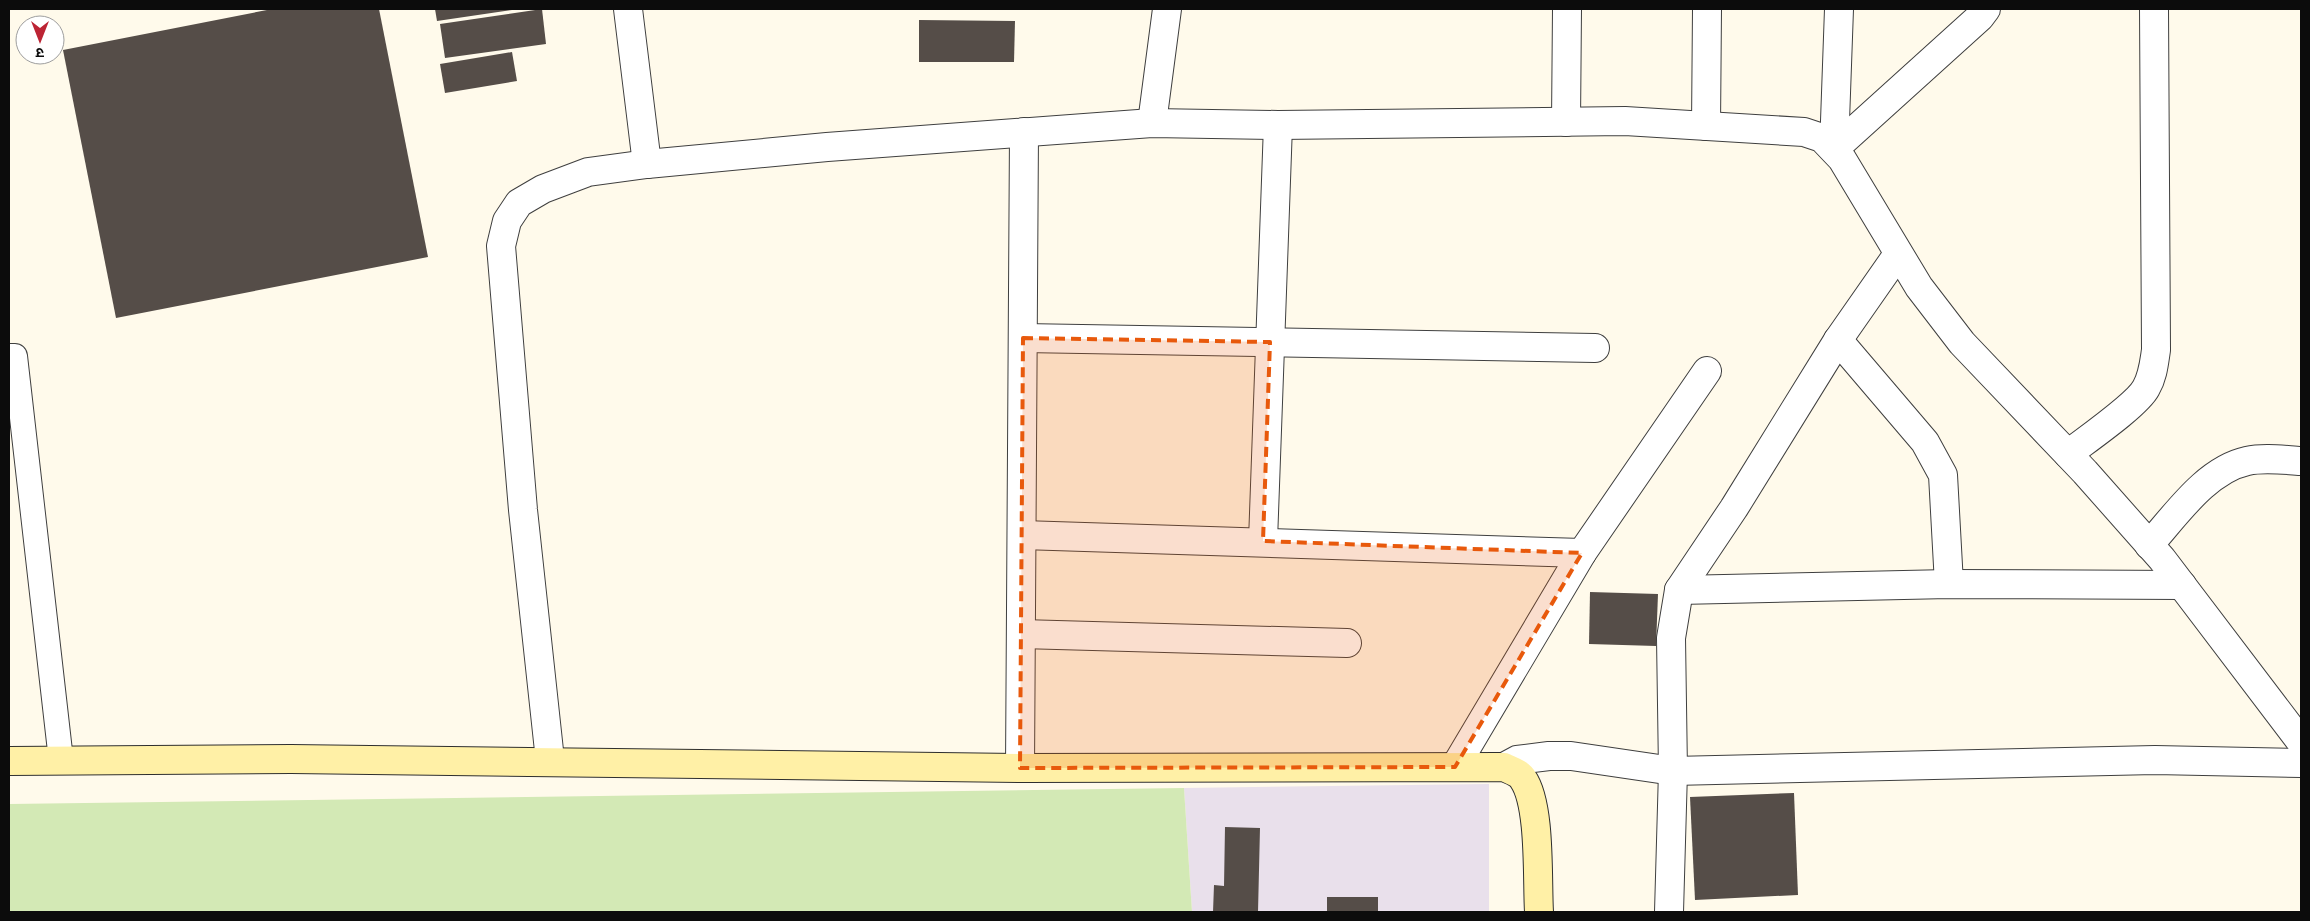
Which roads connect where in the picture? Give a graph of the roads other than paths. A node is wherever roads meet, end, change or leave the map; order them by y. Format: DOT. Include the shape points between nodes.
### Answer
graph roads {
  1 [pos="628,9"];
  2 [pos="1167,9"];
  3 [pos="1567,9"];
  4 [pos="1707,9"];
  5 [pos="1839,9"];
  6 [pos="1986,9"];
  7 [pos="2154,9"];
  8 [pos="1566,122"];
  9 [pos="1152,123"];
  10 [pos="1278,125"];
  11 [pos="1706,126"];
  12 [pos="1024,132"];
  13 [pos="1834,149"];
  14 [pos="647,164"];
  15 [pos="1898,254"];
  16 [pos="1023,338"];
  17 [pos="1838,340"];
  18 [pos="1270,342"];
  19 [pos="1595,348"];
  20 [pos="9,356"];
  21 [pos="1707,371"];
  22 [pos="2068,454"];
  23 [pos="2301,461"];
  24 [pos="1022,535"];
  25 [pos="1263,541"];
  26 [pos="2149,545"];
  27 [pos="1582,553"];
  28 [pos="1948,584"];
  29 [pos="2182,585"];
  30 [pos="1679,590"];
  31 [pos="1021,634"];
  32 [pos="1347,643"];
  33 [pos="2301,742"];
  34 [pos="61,760"];
  35 [pos="550,760"];
  36 [pos="9,761"];
  37 [pos="2301,763"];
  38 [pos="1455,767"];
  39 [pos="1504,767"];
  40 [pos="1020,768"];
  41 [pos="1673,771"];
  42 [pos="1538,912"];
  43 [pos="1669,912"];
  1 -- 14 [label="street"];
  2 -- 9 [label="street"];
  3 -- 8 [label="street"];
  4 -- 11 [label="street"];
  5 -- 13 [label="street"];
  6 -- 13 [label="street"];
  7 -- 22 [label="street" via="2156,350 2152,376 2146,390 2135,401"];
  8 -- 10 [label="street"];
  8 -- 11 [label="street" via="1625,121"];
  9 -- 10 [label="street"];
  9 -- 12 [label="street"];
  10 -- 18 [label="street"];
  11 -- 13 [label="street" via="1804,132 1822,138"];
  12 -- 14 [label="street"];
  12 -- 16 [label="street"];
  13 -- 15 [label="street"];
  14 -- 35 [label="street" via="588,172 543,189 519,203 507,221 501,246 523,510"];
  15 -- 17 [label="street"];
  15 -- 22 [label="street" via="1962,343"];
  16 -- 18 [label="street"];
  16 -- 24 [label="street"];
  17 -- 28 [label="street" via="1925,442 1943,475"];
  17 -- 30 [label="street"];
  18 -- 19 [label="street"];
  18 -- 25 [label="street"];
  20 -- 34 [label="lane" via="15,356"];
  21 -- 27 [label="street"];
  22 -- 26 [label="street"];
  23 -- 26 [label="street" via="2248,460 2221,472 2201,488"];
  24 -- 25 [label="street"];
  24 -- 31 [label="street"];
  25 -- 27 [label="street"];
  26 -- 29 [label="street"];
  27 -- 38 [label="street"];
  28 -- 29 [label="street"];
  28 -- 30 [label="street"];
  29 -- 33 [label="street"];
  30 -- 41 [label="street" via="1671,638"];
  31 -- 32 [label="street"];
  31 -- 40 [label="street"];
  34 -- 35 [label="street"];
  34 -- 36 [label="street"];
  35 -- 40 [label="street"];
  37 -- 41 [label="street" via="2155,760"];
  38 -- 39 [label="street"];
  38 -- 40 [label="street"];
  39 -- 41 [label="street" via="1517,760 1571,756"];
  39 -- 42 [label="street" via="1522,777 1531,795 1535,819"];
  41 -- 43 [label="street"];
}
